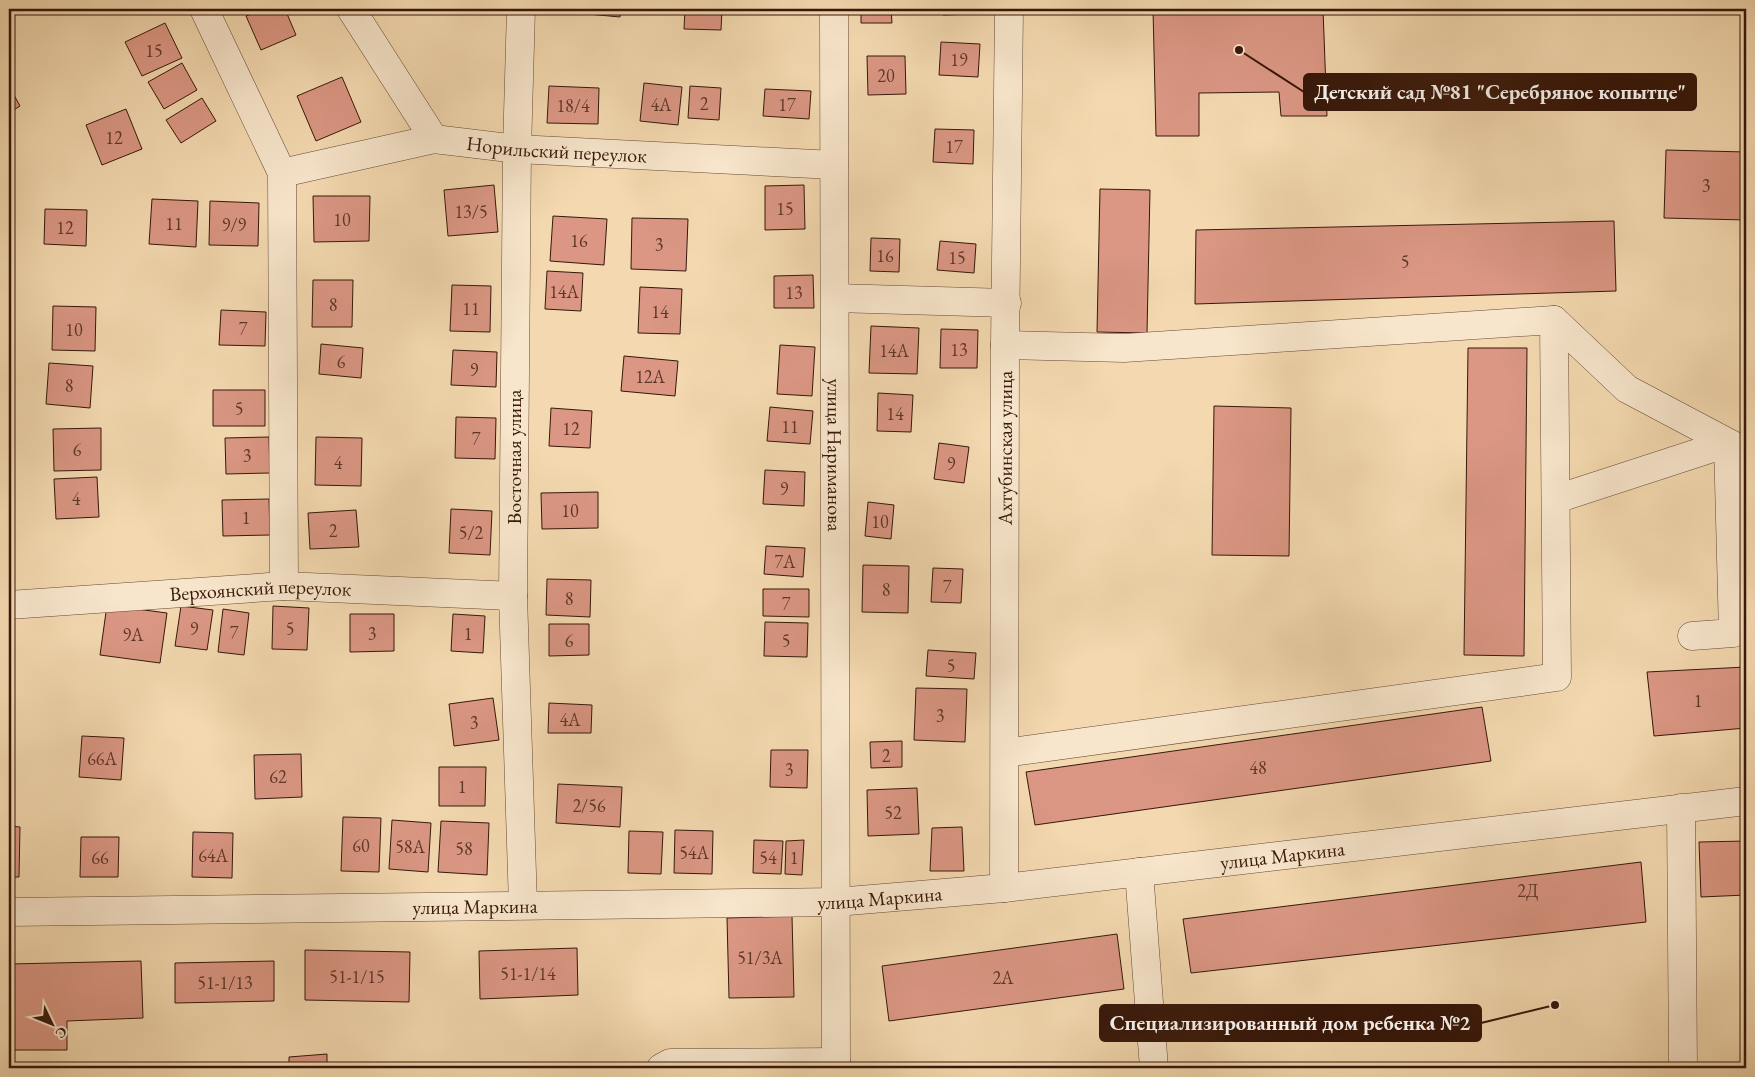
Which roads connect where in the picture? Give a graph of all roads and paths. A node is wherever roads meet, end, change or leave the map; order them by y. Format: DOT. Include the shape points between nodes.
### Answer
graph roads {
  1 [pos="204,9"];
  2 [pos="351,9"];
  3 [pos="521,9"];
  4 [pos="834,9"];
  5 [pos="1009,9"];
  6 [pos="434,139"];
  7 [pos="517,149"];
  8 [pos="834,165"];
  9 [pos="282,173"];
  10 [pos="835,298"];
  11 [pos="1007,304"];
  12 [pos="1554,320"];
  13 [pos="1005,345"];
  14 [pos="1737,447"];
  15 [pos="1556,499"];
  16 [pos="284,586"];
  17 [pos="513,596"];
  18 [pos="9,605"];
  19 [pos="1692,636"];
  20 [pos="1005,753"];
  21 [pos="1746,801"];
  22 [pos="1681,808"];
  23 [pos="1139,872"];
  24 [pos="1004,888"];
  25 [pos="836,902"];
  26 [pos="523,905"];
  27 [pos="9,912"];
  28 [pos="836,1065"];
  29 [pos="661,1068"];
  30 [pos="1154,1068"];
  31 [pos="1683,1068"];
  1 -- 9 [label="street"];
  2 -- 6 [label="street"];
  3 -- 7 [label="street, Восточная улица"];
  4 -- 8 [label="street, улица Нариманова"];
  5 -- 11 [label="street, Ахтубинская улица"];
  6 -- 7 [label="street, Норильский переулок"];
  6 -- 9 [label="street, Норильский переулок"];
  7 -- 8 [label="street, Норильский переулок"];
  7 -- 17 [label="street, Восточная улица"];
  8 -- 10 [label="street, улица Нариманова"];
  9 -- 16 [label="street"];
  10 -- 11 [label="street"];
  10 -- 25 [label="street, улица Нариманова"];
  11 -- 13 [label="street, Ахтубинская улица"];
  12 -- 13 [label="street" via="1124,348"];
  12 -- 14 [label="street" via="1627,389"];
  12 -- 15 [label="street"];
  13 -- 20 [label="street, Ахтубинская улица"];
  14 -- 15 [label="street"];
  14 -- 19 [label="street" via="1733,633"];
  15 -- 20 [label="street" via="1557,676"];
  16 -- 17 [label="street, Верхоянский переулок"];
  16 -- 18 [label="street, Верхоянский переулок"];
  17 -- 26 [label="street, Восточная улица"];
  20 -- 24 [label="street, Ахтубинская улица"];
  21 -- 22 [label="street, улица Маркина"];
  22 -- 23 [label="street, улица Маркина"];
  22 -- 31 [label="street"];
  23 -- 24 [label="street, улица Маркина"];
  23 -- 30 [label="street"];
  24 -- 25 [label="street, улица Маркина"];
  25 -- 26 [label="street, улица Маркина"];
  25 -- 28 [label="street, улица Нариманова"];
  26 -- 27 [label="street, улица Маркина"];
  28 -- 29 [label="street" via="670,1063"];
}
